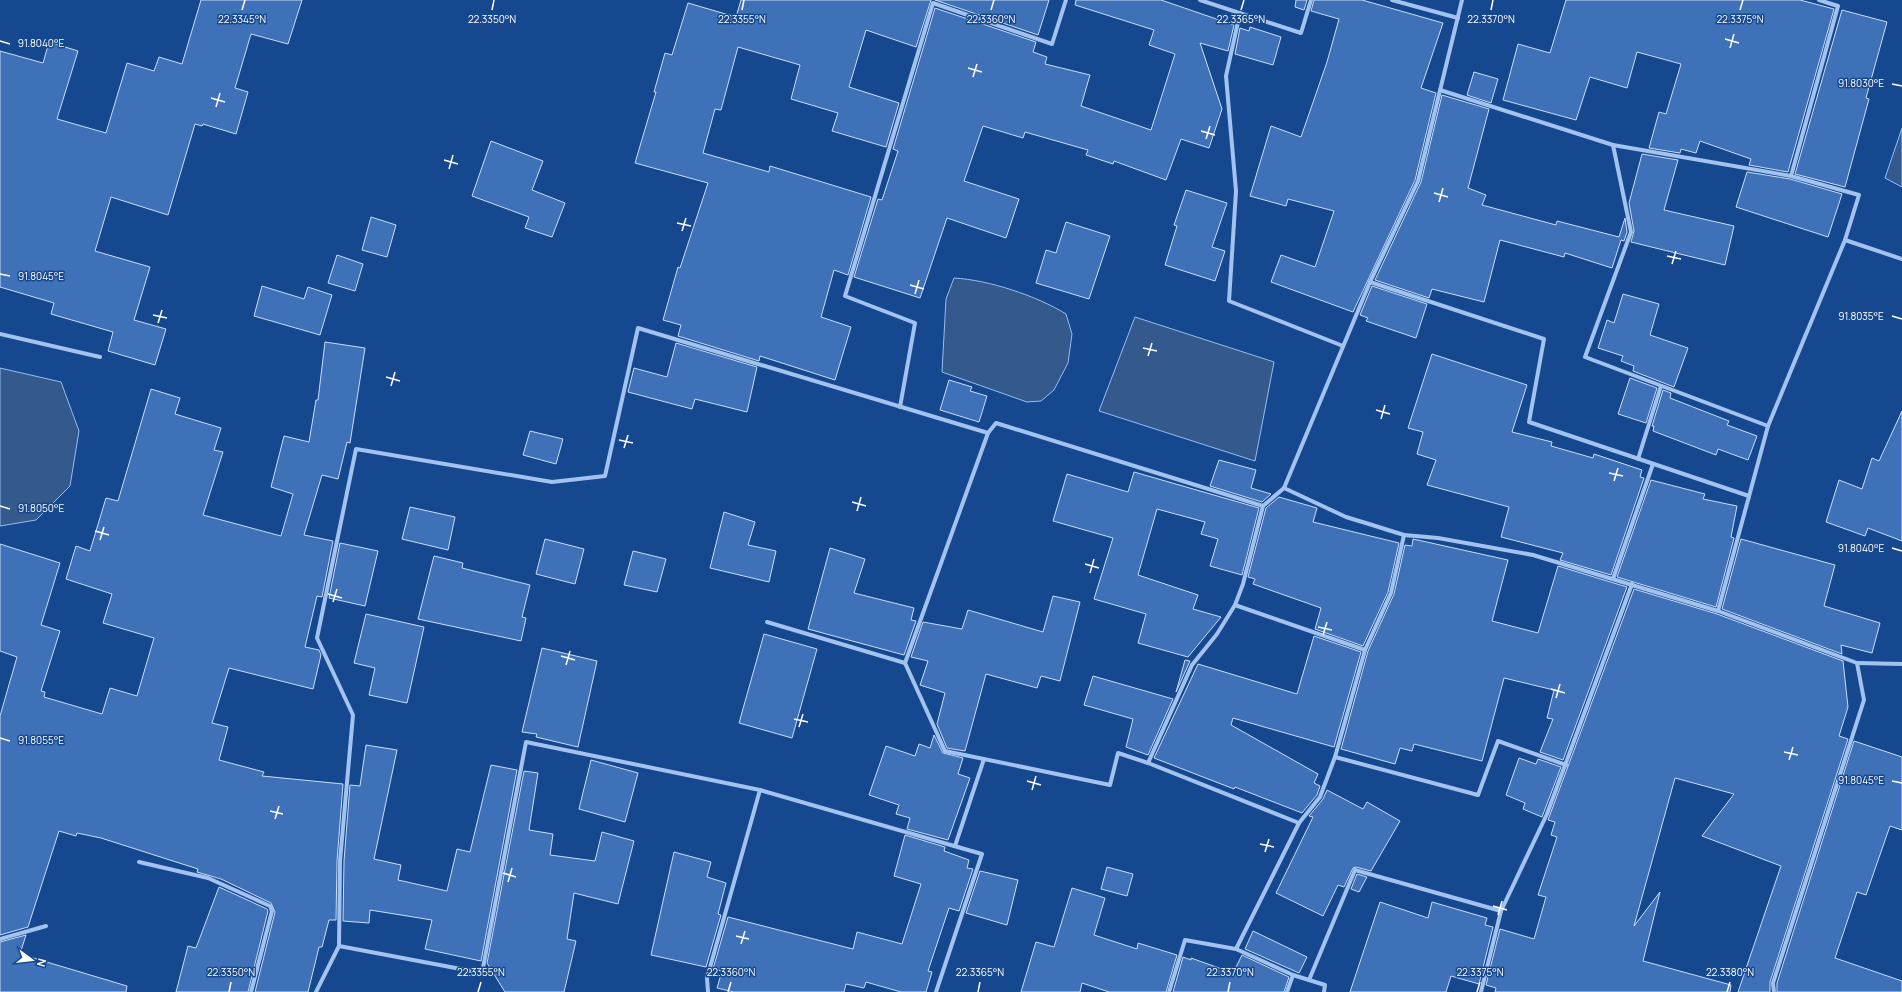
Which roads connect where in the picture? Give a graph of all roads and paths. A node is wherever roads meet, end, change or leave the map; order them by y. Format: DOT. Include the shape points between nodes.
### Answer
graph roads {
  1 [pos="1066,0"];
  2 [pos="1200,0"];
  3 [pos="1311,0"];
  4 [pos="1392,0"];
  5 [pos="1462,0"];
  6 [pos="1819,0"];
  7 [pos="1240,13"];
  8 [pos="1458,18"];
  9 [pos="1440,90"];
  10 [pos="1613,145"];
  11 [pos="1791,176"];
  12 [pos="1846,240"];
  13 [pos="1902,259"];
  14 [pos="1370,282"];
  15 [pos="0,334"];
  16 [pos="1343,346"];
  17 [pos="100,357"];
  18 [pos="1661,386"];
  19 [pos="900,407"];
  20 [pos="1768,426"];
  21 [pos="988,433"];
  22 [pos="1638,459"];
  23 [pos="1653,464"];
  24 [pos="1284,488"];
  25 [pos="1749,496"];
  26 [pos="1263,506"];
  27 [pos="1404,535"];
  28 [pos="1614,579"];
  29 [pos="1632,584"];
  30 [pos="1235,605"];
  31 [pos="1718,611"];
  32 [pos="767,622"];
  33 [pos="1365,650"];
  34 [pos="905,663"];
  35 [pos="1857,663"];
  36 [pos="1902,664"];
  37 [pos="1335,757"];
  38 [pos="984,759"];
  39 [pos="1148,762"];
  40 [pos="1566,765"];
  41 [pos="760,790"];
  42 [pos="1299,823"];
  43 [pos="955,846"];
  44 [pos="139,862"];
  45 [pos="1501,910"];
  46 [pos="46,926"];
  47 [pos="0,939"];
  48 [pos="339,946"];
  49 [pos="1236,949"];
  50 [pos="1292,975"];
  51 [pos="1309,980"];
  52 [pos="251,992"];
  53 [pos="316,992"];
  54 [pos="708,992"];
  55 [pos="936,992"];
  56 [pos="1169,992"];
  57 [pos="1287,992"];
  58 [pos="1324,992"];
  59 [pos="1481,992"];
  60 [pos="1774,992"];
  1 -- 19 [label="street" via="1052,44 933,3 845,296 915,323"];
  2 -- 7 [label="street"];
  3 -- 7 [label="street" via="1301,33"];
  4 -- 8 [label="street"];
  5 -- 8 [label="street"];
  6 -- 11 [label="street" via="1838,6"];
  7 -- 16 [label="street" via="1226,76 1236,191 1229,301"];
  8 -- 9 [label="street"];
  9 -- 10 [label="street"];
  9 -- 14 [label="street" via="1418,181"];
  10 -- 11 [label="street"];
  10 -- 18 [label="street" via="1631,232 1585,357"];
  11 -- 12 [label="street" via="1859,195"];
  12 -- 13 [label="street"];
  12 -- 20 [label="street"];
  14 -- 16 [label="street"];
  14 -- 22 [label="street" via="1544,339 1529,422"];
  15 -- 17 [label="street"];
  16 -- 24 [label="street"];
  18 -- 20 [label="street"];
  18 -- 22 [label="street"];
  19 -- 21 [label="street"];
  19 -- 48 [label="street" via="638,328 605,476 552,482 356,449 317,638 353,715 340,861"];
  20 -- 25 [label="street"];
  21 -- 26 [label="street" via="996,422"];
  21 -- 34 [label="street"];
  22 -- 23 [label="street"];
  23 -- 25 [label="street"];
  23 -- 28 [label="street"];
  24 -- 26 [label="street"];
  24 -- 27 [label="street" via="1346,517"];
  25 -- 31 [label="street"];
  26 -- 30 [label="street"];
  27 -- 28 [label="street" via="1438,538 1533,555"];
  27 -- 33 [label="street" via="1392,593"];
  28 -- 29 [label="street"];
  29 -- 31 [label="street"];
  29 -- 40 [label="street"];
  30 -- 33 [label="street"];
  30 -- 39 [label="street" via="1218,634 1192,665"];
  31 -- 35 [label="street"];
  32 -- 34 [label="street"];
  33 -- 37 [label="street"];
  34 -- 38 [label="street" via="945,751"];
  35 -- 36 [label="street"];
  35 -- 60 [label="street" via="1864,700 1773,983"];
  37 -- 40 [label="street" via="1478,795 1498,741"];
  37 -- 42 [label="street" via="1320,797"];
  38 -- 39 [label="street" via="1110,785 1118,753"];
  38 -- 43 [label="street"];
  39 -- 42 [label="street"];
  40 -- 45 [label="street" via="1547,814"];
  41 -- 43 [label="street"];
  41 -- 48 [label="street" via="526,742 482,974"];
  41 -- 54 [label="street" via="707,978"];
  42 -- 49 [label="street"];
  43 -- 55 [label="street" via="982,854"];
  44 -- 52 [label="street" via="208,878 270,906 272,911"];
  45 -- 51 [label="street" via="1355,870"];
  45 -- 59 [label="street"];
  46 -- 47 [label="street"];
  48 -- 53 [label="street"];
  49 -- 50 [label="street"];
  49 -- 56 [label="street" via="1185,940"];
  50 -- 51 [label="street"];
  50 -- 57 [label="street"];
  51 -- 58 [label="street" via="1325,985"];
}
